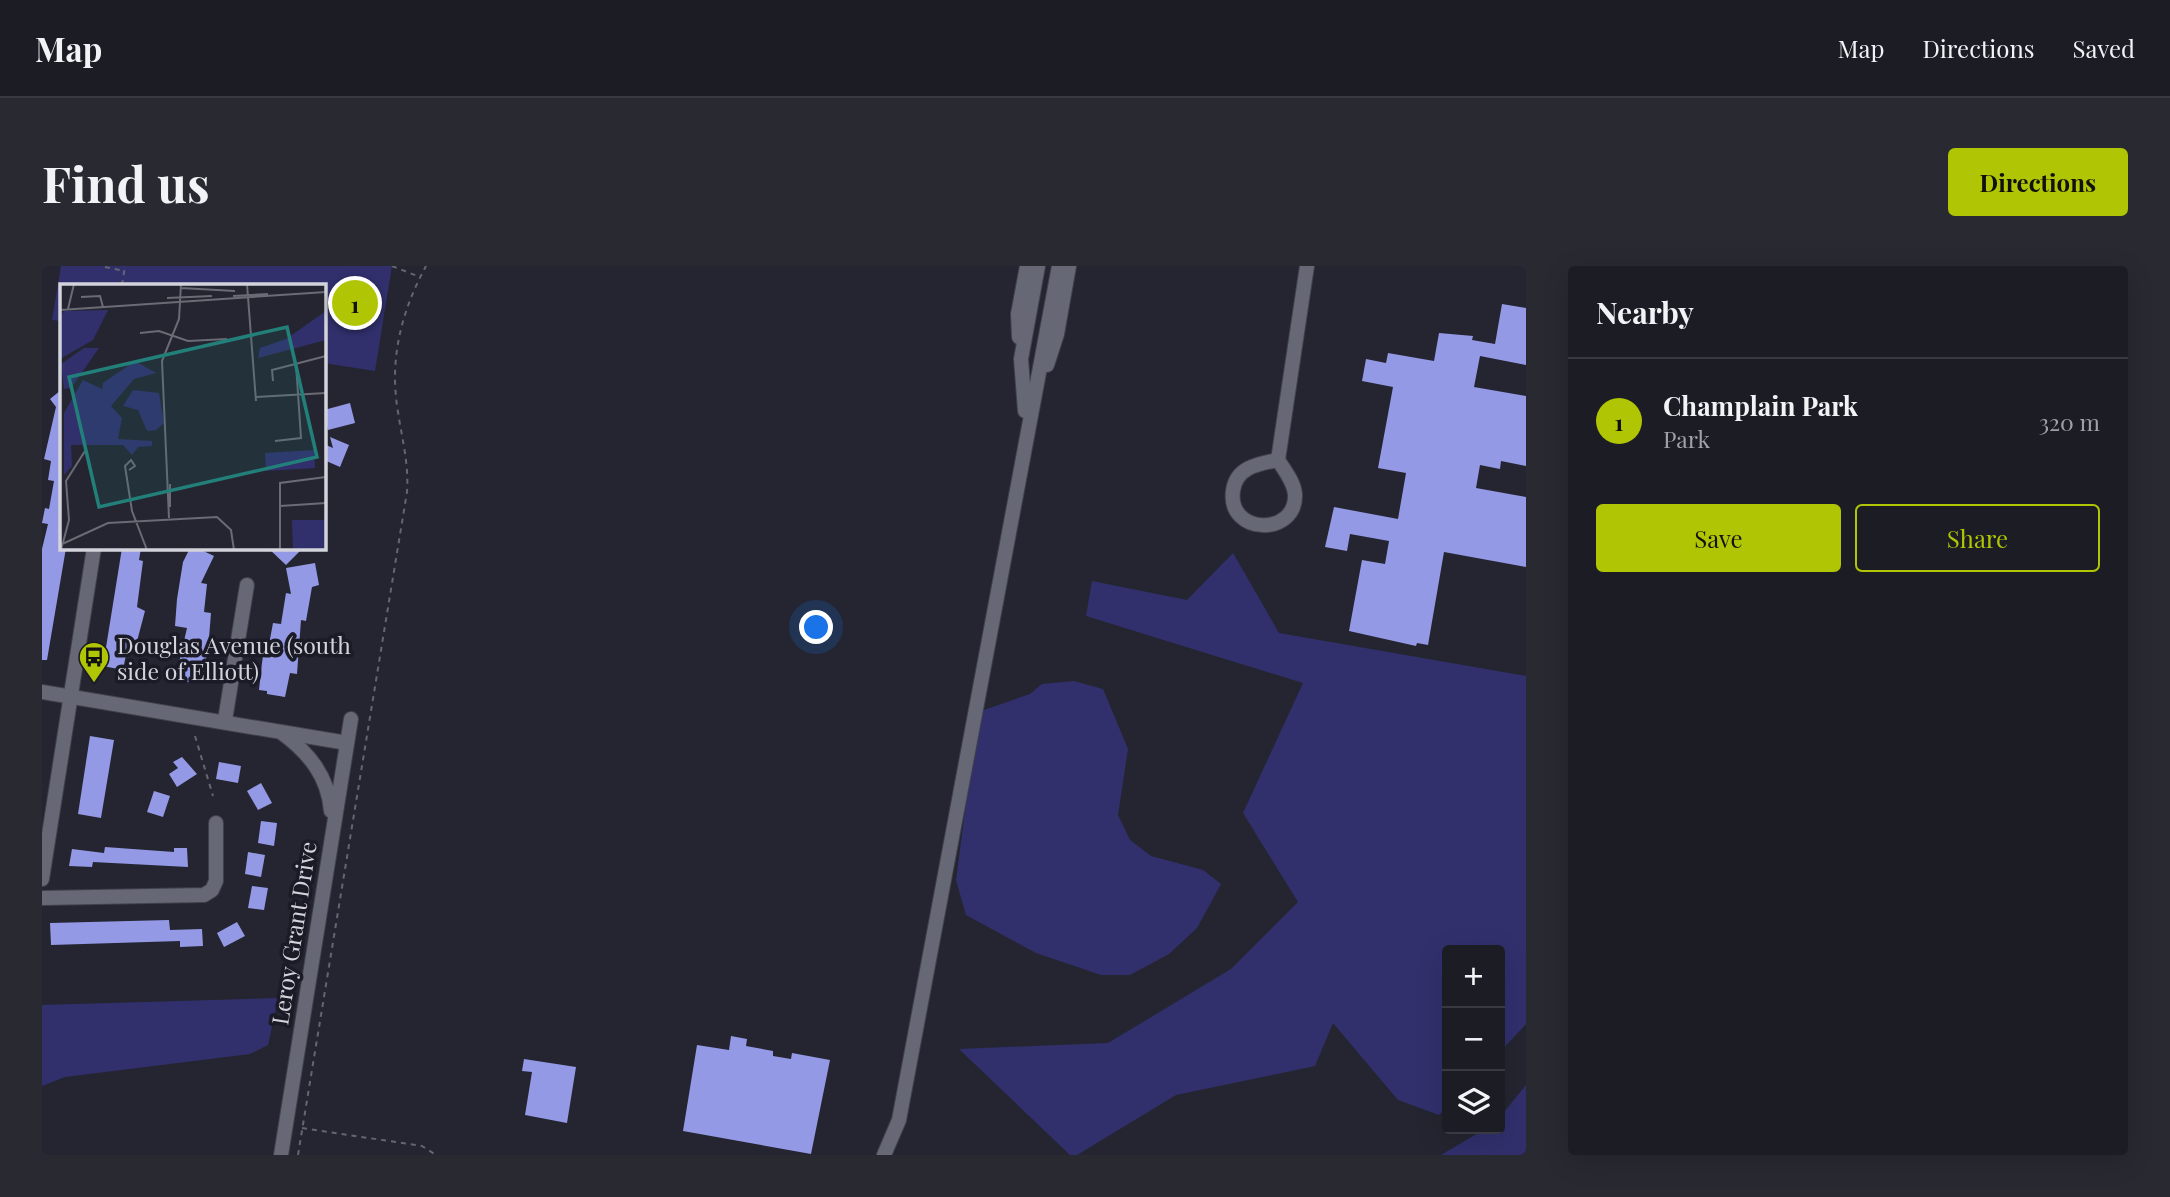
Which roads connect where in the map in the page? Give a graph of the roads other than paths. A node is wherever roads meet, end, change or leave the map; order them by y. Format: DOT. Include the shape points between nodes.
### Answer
graph roads {
  1 [pos="1027,266"];
  2 [pos="1038,266"];
  3 [pos="1059,266"];
  4 [pos="1069,266"];
  5 [pos="1307,266"];
  6 [pos="1021,359"];
  7 [pos="1027,429"];
  8 [pos="1278,460"];
  9 [pos="94,550"];
  10 [pos="247,584"];
  11 [pos="42,692"];
  12 [pos="70,697"];
  13 [pos="351,719"];
  14 [pos="225,720"];
  15 [pos="278,730"];
  16 [pos="347,743"];
  17 [pos="216,823"];
  18 [pos="332,832"];
  19 [pos="42,879"];
  20 [pos="42,898"];
  21 [pos="281,1155"];
  22 [pos="884,1155"];
  1 -- 6 [label="street" via="1018,314"];
  2 -- 6 [label="street"];
  3 -- 7 [label="street"];
  4 -- 7 [label="street" via="1057,334"];
  5 -- 8 [label="street"];
  6 -- 7 [label="street"];
  7 -- 22 [label="street" via="900,1120"];
  8 -- 8 [label="street" via="1245,470 1234,483 1232,500 1248,523 1263,527 1279,523 1291,510 1292,482"];
  9 -- 12 [label="street"];
  10 -- 14 [label="street"];
  11 -- 12 [label="street"];
  12 -- 14 [label="street"];
  12 -- 19 [label="street"];
  13 -- 16 [label="street, Leroy Grant Drive"];
  14 -- 15 [label="street"];
  15 -- 16 [label="street"];
  15 -- 18 [label="street" via="297,744 324,779"];
  16 -- 18 [label="street, Leroy Grant Drive"];
  17 -- 20 [label="street" via="216,881 204,895"];
  18 -- 21 [label="street, Leroy Grant Drive"];
}
